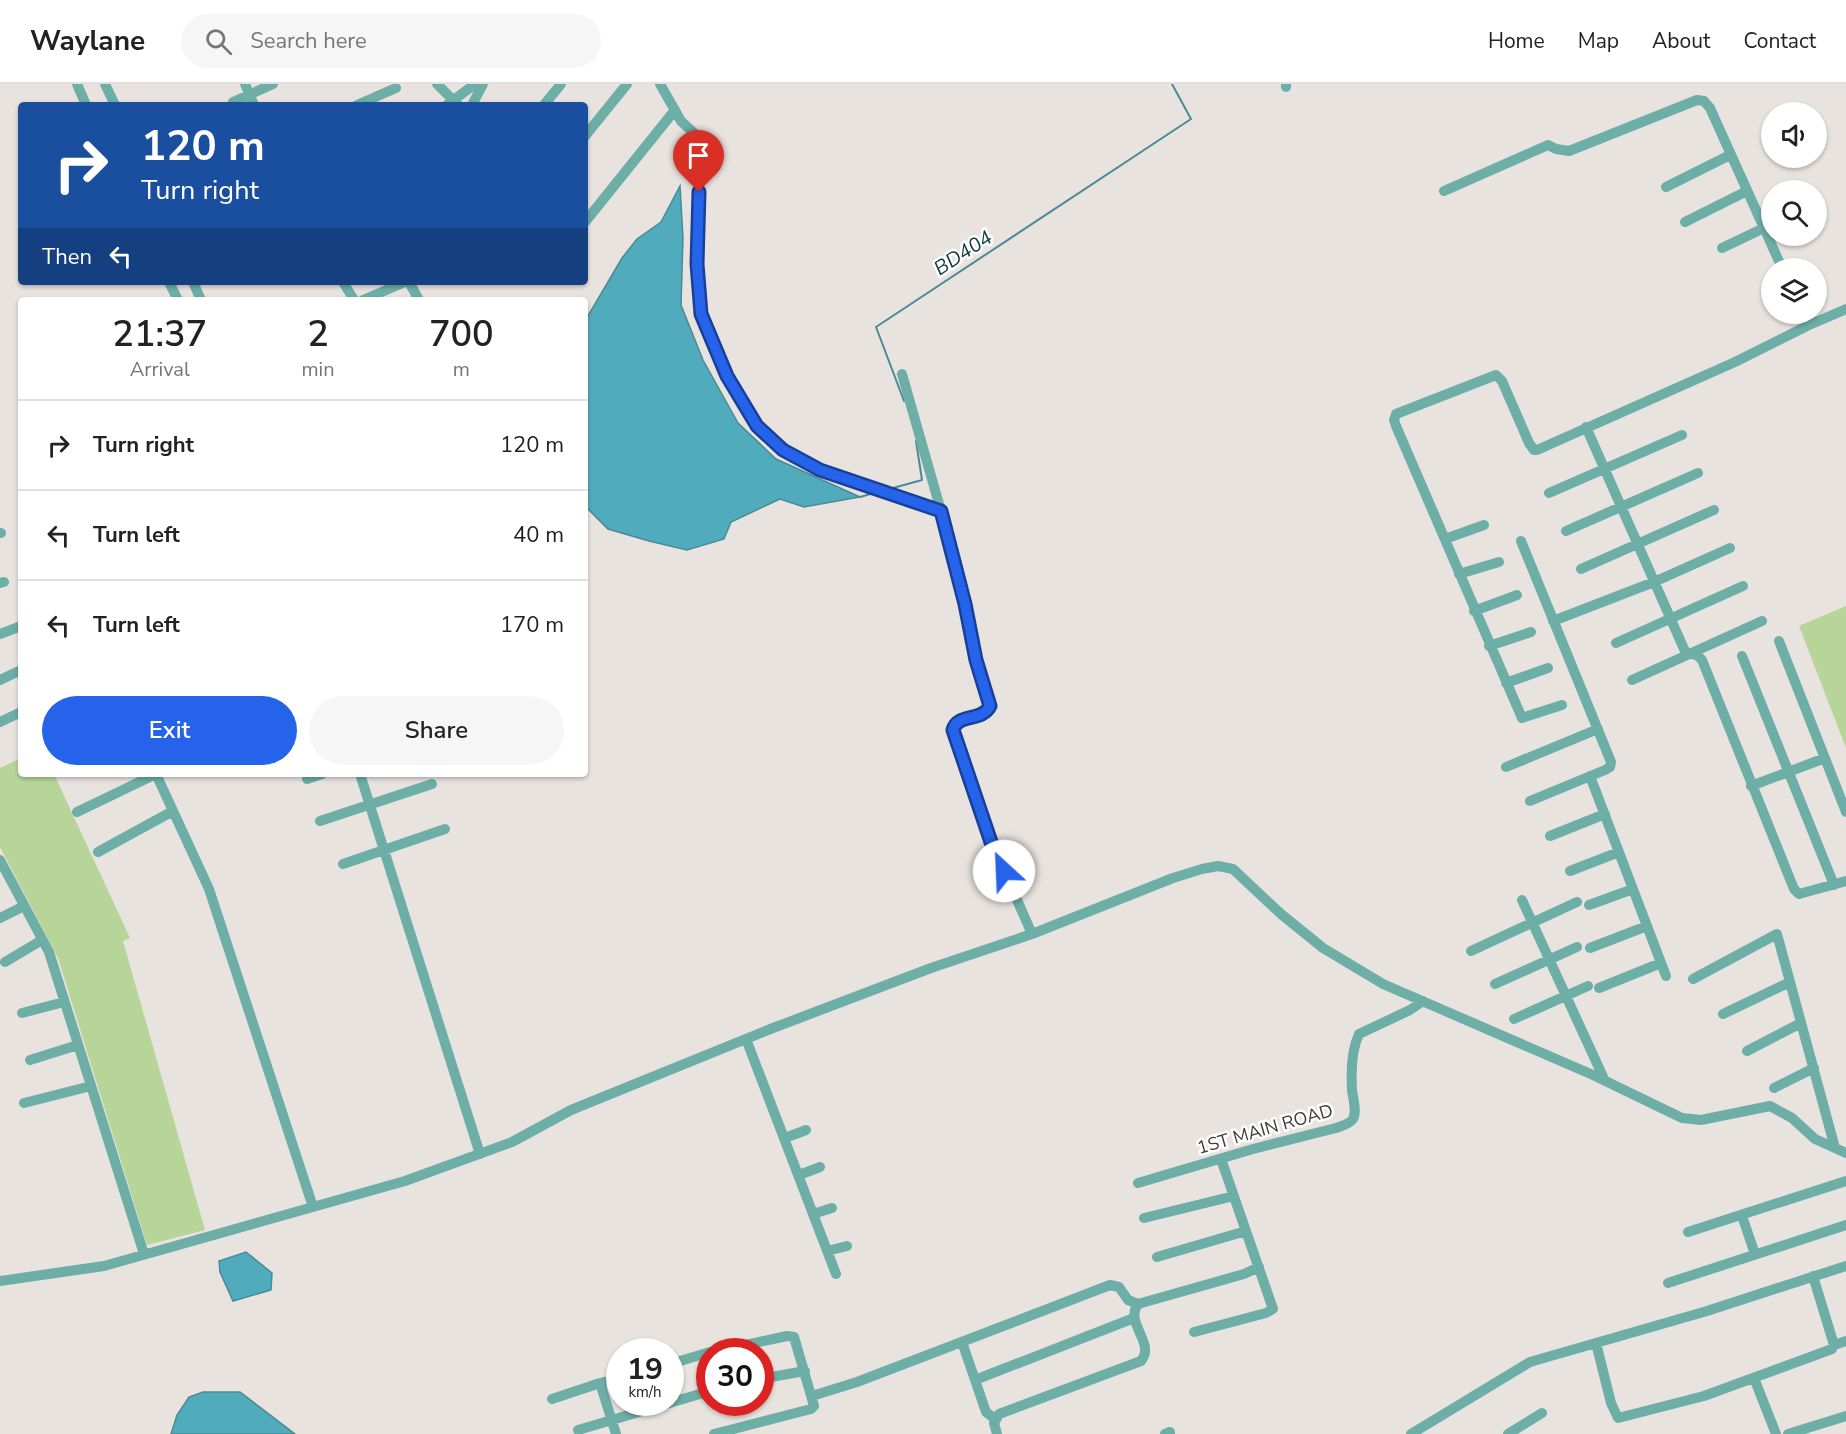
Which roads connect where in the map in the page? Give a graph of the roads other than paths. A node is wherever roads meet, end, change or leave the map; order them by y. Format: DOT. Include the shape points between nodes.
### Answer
graph roads {
  1 [pos="77,84"];
  2 [pos="105,84"];
  3 [pos="245,84"];
  4 [pos="273,84"];
  5 [pos="437,84"];
  6 [pos="474,84"];
  7 [pos="483,84"];
  8 [pos="561,84"];
  9 [pos="627,84"];
  10 [pos="660,84"];
  11 [pos="396,88"];
  12 [pos="252,100"];
  13 [pos="85,102"];
  14 [pos="114,102"];
  15 [pos="233,102"];
  16 [pos="364,102"];
  17 [pos="451,102"];
  18 [pos="453,102"];
  19 [pos="474,102"];
  20 [pos="546,102"];
  21 [pos="675,110"];
  22 [pos="588,132"];
  23 [pos="1730,155"];
  24 [pos="1666,188"];
  25 [pos="1444,191"];
  26 [pos="1747,191"];
  27 [pos="589,209"];
  28 [pos="1761,221"];
  29 [pos="1685,222"];
  30 [pos="1761,229"];
  31 [pos="1722,248"];
  32 [pos="400,285"];
  33 [pos="370,297"];
  34 [pos="1846,309"];
  35 [pos="1807,326"];
  36 [pos="902,374"];
  37 [pos="1586,427"];
  38 [pos="1682,435"];
  39 [pos="1606,468"];
  40 [pos="1698,473"];
  41 [pos="1549,493"];
  42 [pos="1622,507"];
  43 [pos="1714,510"];
  44 [pos="941,511"];
  45 [pos="1484,525"];
  46 [pos="1566,531"];
  47 [pos="1445,539"];
  48 [pos="1521,541"];
  49 [pos="1638,544"];
  50 [pos="1730,548"];
  51 [pos="1499,561"];
  52 [pos="1581,570"];
  53 [pos="1459,574"];
  54 [pos="1654,582"];
  55 [pos="1743,586"];
  56 [pos="1517,595"];
  57 [pos="1474,611"];
  58 [pos="1670,619"];
  59 [pos="1553,621"];
  60 [pos="1762,621"];
  61 [pos="18,627"];
  62 [pos="1531,632"];
  63 [pos="0,634"];
  64 [pos="1779,641"];
  65 [pos="1616,643"];
  66 [pos="1490,646"];
  67 [pos="1689,654"];
  68 [pos="1743,656"];
  69 [pos="1548,668"];
  70 [pos="18,671"];
  71 [pos="0,680"];
  72 [pos="1632,680"];
  73 [pos="1506,683"];
  74 [pos="1562,705"];
  75 [pos="18,713"];
  76 [pos="0,722"];
  77 [pos="1598,729"];
  78 [pos="1825,758"];
  79 [pos="1506,767"];
  80 [pos="1789,772"];
  81 [pos="1590,776"];
  82 [pos="150,777"];
  83 [pos="157,777"];
  84 [pos="312,777"];
  85 [pos="361,777"];
  86 [pos="306,779"];
  87 [pos="432,784"];
  88 [pos="1751,786"];
  89 [pos="1530,801"];
  90 [pos="369,805"];
  91 [pos="173,811"];
  92 [pos="77,812"];
  93 [pos="1846,812"];
  94 [pos="1605,814"];
  95 [pos="320,821"];
  96 [pos="445,829"];
  97 [pos="1550,836"];
  98 [pos="384,850"];
  99 [pos="98,852"];
  100 [pos="1619,852"];
  101 [pos="343,864"];
  102 [pos="1,866"];
  103 [pos="1570,871"];
  104 [pos="1843,884"];
  105 [pos="1633,889"];
  106 [pos="1522,900"];
  107 [pos="1577,902"];
  108 [pos="1589,905"];
  109 [pos="24,906"];
  110 [pos="0,918"];
  111 [pos="1532,923"];
  112 [pos="1647,926"];
  113 [pos="1032,934"];
  114 [pos="42,940"];
  115 [pos="1578,947"];
  116 [pos="1590,948"];
  117 [pos="1471,951"];
  118 [pos="1549,960"];
  119 [pos="5,962"];
  120 [pos="1661,963"];
  121 [pos="1666,976"];
  122 [pos="1693,979"];
  123 [pos="1790,982"];
  124 [pos="1495,984"];
  125 [pos="1565,996"];
  126 [pos="1423,1001"];
  127 [pos="64,1002"];
  128 [pos="22,1013"];
  129 [pos="1723,1014"];
  130 [pos="1514,1019"];
  131 [pos="1801,1023"];
  132 [pos="746,1038"];
  133 [pos="78,1045"];
  134 [pos="1748,1051"];
  135 [pos="30,1060"];
  136 [pos="1815,1068"];
  137 [pos="1605,1081"];
  138 [pos="91,1086"];
  139 [pos="1774,1088"];
  140 [pos="24,1103"];
  141 [pos="806,1131"];
  142 [pos="785,1138"];
  143 [pos="1835,1149"];
  144 [pos="1846,1153"];
  145 [pos="480,1154"];
  146 [pos="1221,1159"];
  147 [pos="820,1167"];
  148 [pos="799,1175"];
  149 [pos="1846,1181"];
  150 [pos="1138,1183"];
  151 [pos="1234,1196"];
  152 [pos="313,1207"];
  153 [pos="832,1208"];
  154 [pos="813,1214"];
  155 [pos="1742,1216"];
  156 [pos="1144,1218"];
  157 [pos="1846,1225"];
  158 [pos="1246,1231"];
  159 [pos="1688,1233"];
  160 [pos="847,1246"];
  161 [pos="827,1251"];
  162 [pos="144,1254"];
  163 [pos="1755,1254"];
  164 [pos="1157,1257"];
  165 [pos="1846,1266"];
  166 [pos="1259,1267"];
  167 [pos="836,1274"];
  168 [pos="1813,1276"];
  169 [pos="0,1281"];
  170 [pos="1668,1283"];
  171 [pos="1138,1304"];
  172 [pos="1134,1318"];
  173 [pos="1194,1332"];
  174 [pos="774,1339"];
  175 [pos="1846,1341"];
  176 [pos="962,1342"];
  177 [pos="1596,1343"];
  178 [pos="1834,1345"];
  179 [pos="805,1371"];
  180 [pos="774,1377"];
  181 [pos="1754,1378"];
  182 [pos="975,1380"];
  183 [pos="606,1382"];
  184 [pos="600,1383"];
  185 [pos="696,1395"];
  186 [pos="812,1396"];
  187 [pos="552,1399"];
  188 [pos="1542,1413"];
  189 [pos="1846,1416"];
  190 [pos="611,1419"];
  191 [pos="995,1419"];
  192 [pos="579,1430"];
  193 [pos="616,1434"];
  194 [pos="714,1434"];
  195 [pos="997,1434"];
  196 [pos="1165,1434"];
  197 [pos="1170,1434"];
  198 [pos="1411,1434"];
  199 [pos="1508,1434"];
  200 [pos="1776,1434"];
  201 [pos="1788,1434"];
  1 -- 13 [label="street"];
  2 -- 14 [label="street"];
  3 -- 12 [label="street"];
  4 -- 12 [label="street"];
  5 -- 17 [label="street"];
  6 -- 18 [label="street"];
  7 -- 19 [label="street"];
  8 -- 20 [label="street"];
  9 -- 22 [label="street"];
  10 -- 21 [label="street"];
  11 -- 16 [label="street"];
  12 -- 15 [label="street"];
  21 -- 27 [label="street"];
  21 -- 44 [label="street" via="697,136 700,151 697,264 701,314 727,376 757,426 783,450 820,470"];
  23 -- 24 [label="street"];
  23 -- 25 [label="street" via="1710,108 1697,100 1569,150 1548,145"];
  23 -- 26 [label="street"];
  26 -- 28 [label="street"];
  26 -- 29 [label="street"];
  30 -- 31 [label="street"];
  32 -- 33 [label="street"];
  34 -- 35 [label="street"];
  35 -- 37 [label="street"];
  36 -- 44 [label="street"];
  37 -- 39 [label="street"];
  37 -- 47 [label="street" via="1534,450 1496,375 1396,414 1396,426"];
  38 -- 39 [label="street"];
  39 -- 41 [label="street"];
  39 -- 42 [label="street"];
  40 -- 42 [label="street"];
  42 -- 46 [label="street"];
  42 -- 49 [label="street"];
  43 -- 49 [label="street"];
  44 -- 113 [label="street" via="990,706 987,713 958,722 953,730 991,842"];
  45 -- 47 [label="street"];
  47 -- 53 [label="street"];
  48 -- 59 [label="street"];
  49 -- 52 [label="street"];
  49 -- 54 [label="street"];
  50 -- 54 [label="street"];
  51 -- 53 [label="street"];
  53 -- 57 [label="street"];
  54 -- 58 [label="street"];
  54 -- 59 [label="street"];
  55 -- 58 [label="street"];
  56 -- 57 [label="street"];
  57 -- 66 [label="street"];
  58 -- 65 [label="street"];
  58 -- 67 [label="street"];
  59 -- 77 [label="street"];
  60 -- 67 [label="street"];
  61 -- 63 [label="street"];
  62 -- 66 [label="street"];
  64 -- 78 [label="street"];
  66 -- 73 [label="street"];
  67 -- 72 [label="street"];
  67 -- 88 [label="street" via="1702,660"];
  68 -- 80 [label="street"];
  69 -- 73 [label="street"];
  70 -- 71 [label="street"];
  73 -- 74 [label="street" via="1522,718"];
  75 -- 76 [label="street"];
  77 -- 79 [label="street"];
  77 -- 81 [label="street" via="1611,762 1610,767"];
  78 -- 80 [label="street"];
  78 -- 93 [label="street"];
  80 -- 88 [label="street"];
  80 -- 104 [label="street"];
  81 -- 89 [label="street"];
  81 -- 94 [label="street"];
  82 -- 92 [label="street"];
  83 -- 91 [label="street"];
  84 -- 86 [label="street"];
  85 -- 90 [label="street"];
  87 -- 90 [label="street"];
  88 -- 104 [label="street" via="1796,893"];
  90 -- 95 [label="street"];
  90 -- 98 [label="street"];
  91 -- 99 [label="street"];
  91 -- 152 [label="street" via="209,889"];
  94 -- 97 [label="street"];
  94 -- 100 [label="street"];
  96 -- 98 [label="street"];
  98 -- 101 [label="street"];
  98 -- 145 [label="street"];
  100 -- 103 [label="street"];
  100 -- 105 [label="street"];
  102 -- 109 [label="street"];
  105 -- 108 [label="street"];
  105 -- 112 [label="street"];
  106 -- 111 [label="street"];
  107 -- 111 [label="street"];
  109 -- 110 [label="street"];
  109 -- 114 [label="street"];
  111 -- 117 [label="street"];
  111 -- 118 [label="street"];
  112 -- 116 [label="street"];
  112 -- 120 [label="street"];
  113 -- 126 [label="street" via="1173,878 1202,868 1224,866 1233,869 1323,948 1383,984"];
  113 -- 132 [label="street"];
  114 -- 119 [label="street"];
  114 -- 127 [label="street"];
  115 -- 118 [label="street"];
  118 -- 124 [label="street"];
  118 -- 125 [label="street"];
  120 -- 121 [label="street"];
  120 -- 125 [label="street"];
  122 -- 123 [label="street" via="1777,934"];
  123 -- 129 [label="street"];
  123 -- 131 [label="street"];
  125 -- 130 [label="street"];
  125 -- 137 [label="street"];
  126 -- 137 [label="street"];
  126 -- 146 [label="street, 1ST MAIN ROAD" via="1359,1034 1354,1055 1353,1119 1336,1128"];
  127 -- 128 [label="street"];
  127 -- 133 [label="street"];
  131 -- 134 [label="street"];
  131 -- 136 [label="street"];
  132 -- 142 [label="street"];
  132 -- 145 [label="street" via="571,1110 512,1142"];
  133 -- 135 [label="street"];
  133 -- 138 [label="street"];
  136 -- 139 [label="street"];
  136 -- 143 [label="street"];
  137 -- 143 [label="street" via="1682,1118 1701,1120 1770,1106"];
  138 -- 140 [label="street"];
  138 -- 162 [label="street"];
  141 -- 142 [label="street"];
  142 -- 148 [label="street"];
  143 -- 144 [label="street"];
  145 -- 152 [label="street" via="405,1181"];
  146 -- 150 [label="street, 1ST MAIN ROAD"];
  146 -- 151 [label="street"];
  147 -- 148 [label="street"];
  148 -- 154 [label="street"];
  149 -- 155 [label="street"];
  151 -- 156 [label="street"];
  151 -- 158 [label="street"];
  152 -- 162 [label="street"];
  153 -- 154 [label="street"];
  154 -- 161 [label="street"];
  155 -- 159 [label="street"];
  155 -- 163 [label="street"];
  157 -- 163 [label="street"];
  158 -- 164 [label="street"];
  158 -- 166 [label="street"];
  160 -- 161 [label="street"];
  161 -- 167 [label="street"];
  162 -- 169 [label="street" via="104,1266"];
  163 -- 170 [label="street"];
  165 -- 168 [label="street"];
  166 -- 171 [label="street"];
  166 -- 173 [label="street" via="1273,1309"];
  168 -- 177 [label="street"];
  168 -- 178 [label="street"];
  171 -- 172 [label="street"];
  171 -- 176 [label="street" via="1128,1300 1119,1287 1110,1285"];
  172 -- 182 [label="street"];
  172 -- 191 [label="street" via="1146,1349 1141,1360 999,1414"];
  174 -- 179 [label="street" via="791,1335 796,1340"];
  175 -- 178 [label="street"];
  176 -- 182 [label="street"];
  176 -- 186 [label="street"];
  177 -- 181 [label="street" via="1618,1418 1704,1396"];
  177 -- 198 [label="street" via="1530,1362"];
  178 -- 181 [label="street" via="1829,1351"];
  179 -- 180 [label="street"];
  179 -- 186 [label="street"];
  181 -- 200 [label="street"];
  182 -- 191 [label="street" via="986,1412"];
  183 -- 184 [label="street"];
  184 -- 187 [label="street"];
  184 -- 190 [label="street"];
  185 -- 190 [label="street"];
  186 -- 194 [label="street" via="811,1409"];
  188 -- 199 [label="street"];
  189 -- 201 [label="street"];
  190 -- 192 [label="street"];
  190 -- 193 [label="street"];
  191 -- 195 [label="street"];
  196 -- 197 [label="street"];
}
